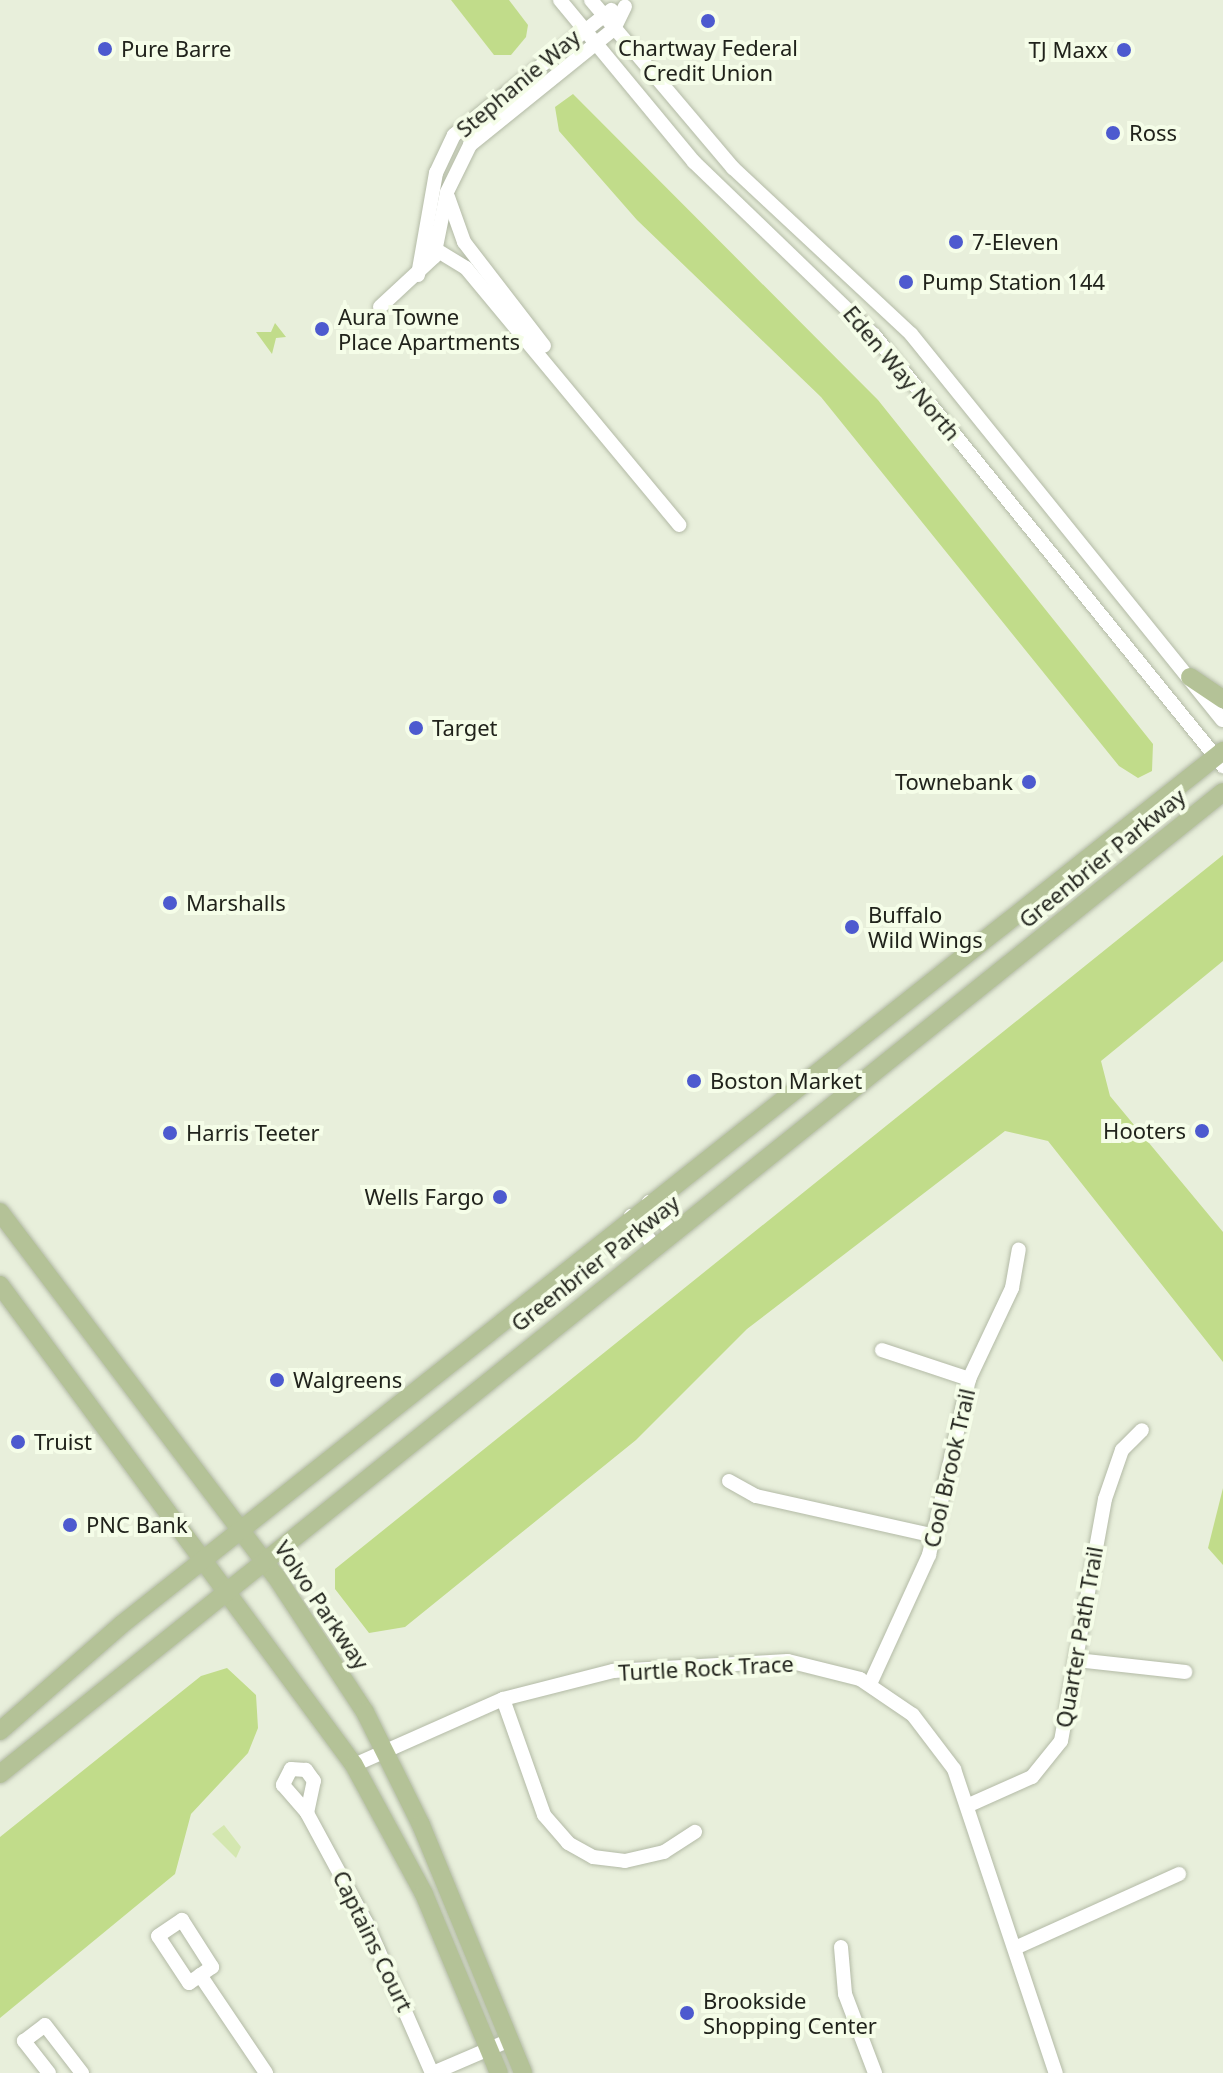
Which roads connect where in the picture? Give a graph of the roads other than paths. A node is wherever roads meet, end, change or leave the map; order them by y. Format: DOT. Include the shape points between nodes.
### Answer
graph roads {
  1 [pos="560,0"];
  2 [pos="591,0"];
  3 [pos="629,3"];
  4 [pos="601,13"];
  5 [pos="583,28"];
  6 [pos="614,29"];
  7 [pos="595,43"];
  8 [pos="447,192"];
  9 [pos="432,240"];
  10 [pos="513,305"];
  11 [pos="380,307"];
  12 [pos="560,374"];
  13 [pos="679,525"];
  14 [pos="1190,677"];
  15 [pos="1223,699"];
  16 [pos="1223,720"];
  17 [pos="1220,758"];
  18 [pos="1223,792"];
  19 [pos="649,1202"];
  20 [pos="0,1212"];
  21 [pos="631,1216"];
  22 [pos="671,1231"];
  23 [pos="653,1244"];
  24 [pos="1019,1250"];
  25 [pos="0,1285"];
  26 [pos="882,1350"];
  27 [pos="969,1379"];
  28 [pos="1142,1430"];
  29 [pos="729,1481"];
  30 [pos="243,1533"];
  31 [pos="935,1536"];
  32 [pos="206,1559"];
  33 [pos="263,1560"];
  34 [pos="229,1588"];
  35 [pos="1077,1660"];
  36 [pos="1185,1672"];
  37 [pos="870,1684"];
  38 [pos="503,1699"];
  39 [pos="0,1731"];
  40 [pos="386,1750"];
  41 [pos="354,1765"];
  42 [pos="0,1774"];
  43 [pos="969,1805"];
  44 [pos="307,1813"];
  45 [pos="695,1832"];
  46 [pos="1179,1874"];
  47 [pos="841,1947"];
  48 [pos="1015,1948"];
  49 [pos="200,1975"];
  50 [pos="510,2040"];
  51 [pos="489,2049"];
  52 [pos="49,2073"];
  53 [pos="82,2073"];
  54 [pos="266,2073"];
  55 [pos="432,2073"];
  56 [pos="499,2073"];
  57 [pos="523,2073"];
  58 [pos="875,2073"];
  59 [pos="1056,2073"];
  1 -- 5 [label="street, Eden Way North"];
  2 -- 4 [label="street, Eden Way North"];
  3 -- 4 [label="street, Stephanie Way"];
  3 -- 6 [label="street, Stephanie Way"];
  4 -- 5 [label="street, Stephanie Way"];
  4 -- 6 [label="street, Eden Way North"];
  5 -- 7 [label="street, Eden Way North"];
  5 -- 9 [label="street, Stephanie Way" via="454,135 436,173"];
  6 -- 7 [label="street, Stephanie Way"];
  6 -- 14 [label="street, Eden Way North" via="733,168 911,334"];
  7 -- 8 [label="street, Stephanie Way" via="477,137"];
  7 -- 17 [label="street, Eden Way North" via="694,162 874,335"];
  8 -- 9 [label="street, Stephanie Way"];
  8 -- 10 [label="street" via="464,242"];
  9 -- 10 [label="street"];
  9 -- 11 [label="street, Stephanie Way" via="418,277"];
  9 -- 12 [label="street" via="458,260"];
  10 -- 12 [label="street"];
  12 -- 13 [label="street"];
  14 -- 15 [label="main road"];
  14 -- 16 [label="street, Eden Way North"];
  17 -- 19 [label="main road, Greenbrier Parkway"];
  18 -- 22 [label="main road, Greenbrier Parkway"];
  19 -- 21 [label="main road, Greenbrier Parkway"];
  19 -- 22 [label="street"];
  20 -- 30 [label="main road, Volvo Parkway"];
  21 -- 23 [label="street"];
  21 -- 30 [label="main road, Greenbrier Parkway"];
  22 -- 23 [label="main road, Greenbrier Parkway"];
  23 -- 33 [label="main road, Greenbrier Parkway"];
  24 -- 27 [label="street, Cool Brook Trail" via="1012,1288"];
  25 -- 32 [label="main road"];
  26 -- 27 [label="street"];
  27 -- 31 [label="street, Cool Brook Trail"];
  28 -- 35 [label="street, Quarter Path Trail" via="1122,1450 1105,1499"];
  29 -- 31 [label="street" via="756,1496"];
  30 -- 32 [label="main road, Greenbrier Parkway"];
  30 -- 33 [label="main road, Volvo Parkway"];
  31 -- 37 [label="street, Cool Brook Trail"];
  32 -- 34 [label="main road"];
  32 -- 39 [label="main road, Greenbrier Parkway"];
  33 -- 34 [label="main road, Greenbrier Parkway"];
  33 -- 40 [label="main road, Volvo Parkway"];
  34 -- 41 [label="main road"];
  34 -- 42 [label="main road, Greenbrier Parkway"];
  35 -- 36 [label="street"];
  35 -- 43 [label="street, Quarter Path Trail" via="1069,1719 1052,1755 1018,1786"];
  37 -- 38 [label="street, Turtle Rock Trace" via="803,1663 720,1663 613,1671"];
  37 -- 43 [label="street, Turtle Rock Trace" via="929,1731"];
  38 -- 40 [label="street, Turtle Rock Trace"];
  38 -- 45 [label="street" via="544,1815 568,1843 593,1857 625,1861 664,1852"];
  40 -- 41 [label="street, Turtle Rock Trace"];
  40 -- 50 [label="main road, Volvo Parkway"];
  41 -- 51 [label="main road" via="424,1894"];
  43 -- 48 [label="street, Turtle Rock Trace"];
  44 -- 55 [label="street, Captains Court" via="366,1922"];
  46 -- 48 [label="street" via="1105,1914"];
  47 -- 58 [label="street" via="845,1994"];
  48 -- 59 [label="street, Turtle Rock Trace"];
  49 -- 54 [label="street"];
  50 -- 51 [label="street"];
  50 -- 57 [label="main road, Volvo Parkway"];
  51 -- 55 [label="street"];
  51 -- 56 [label="main road"];
  52 -- 53 [label="street" via="24,2041 45,2025"];
}
